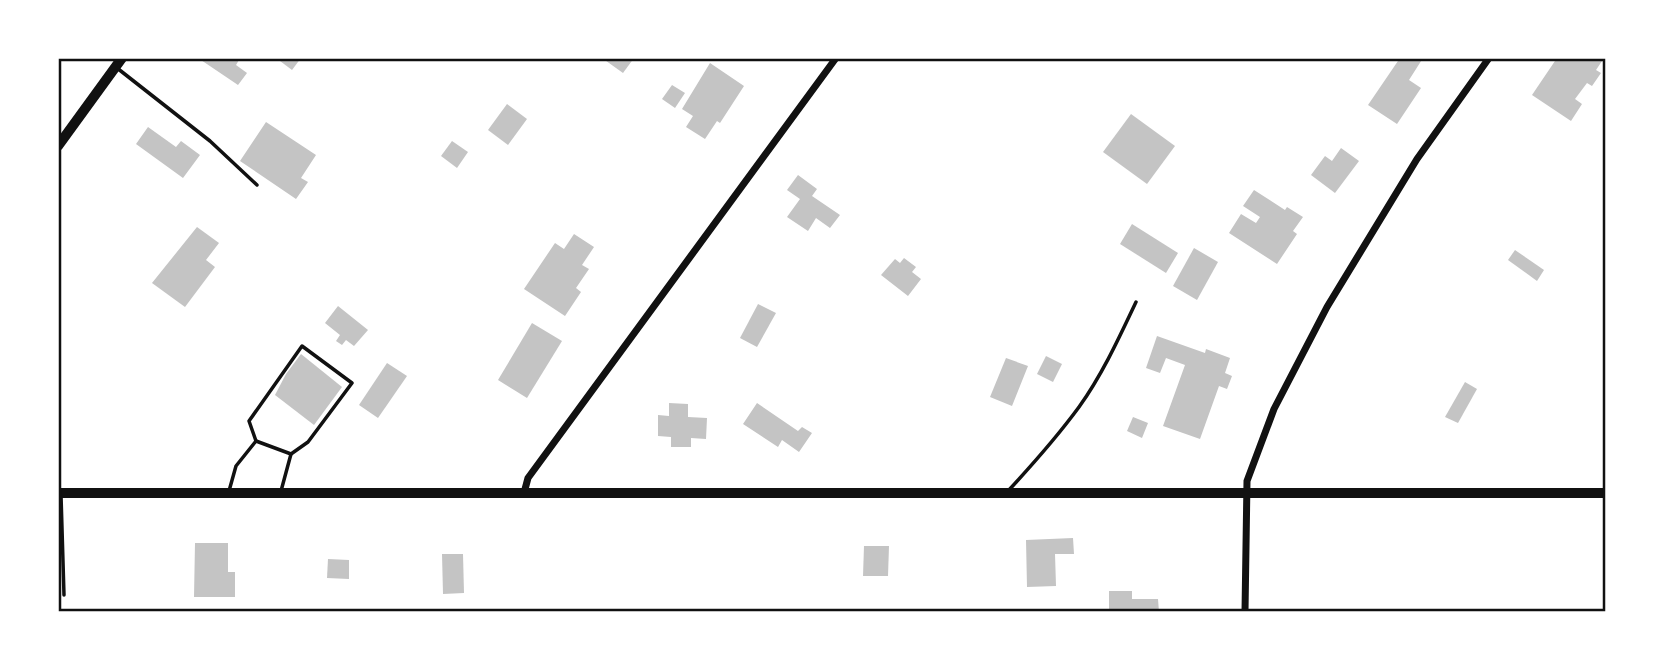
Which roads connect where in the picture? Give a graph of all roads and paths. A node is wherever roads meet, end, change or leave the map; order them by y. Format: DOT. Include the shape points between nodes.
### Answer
graph roads {
  1 [pos="836,58"];
  2 [pos="1489,58"];
  3 [pos="119,62"];
  4 [pos="58,146"];
  5 [pos="257,185"];
  6 [pos="1136,302"];
  7 [pos="256,441"];
  8 [pos="291,454"];
  9 [pos="1007,492"];
  10 [pos="1245,492"];
  11 [pos="60,493"];
  12 [pos="228,493"];
  13 [pos="281,493"];
  14 [pos="524,493"];
  15 [pos="1605,493"];
  16 [pos="64,595"];
  17 [pos="1245,612"];
  1 -- 14 [label="street" via="528,478"];
  2 -- 10 [label="street" via="1417,159 1326,307 1274,409"];
  3 -- 4 [label="main road"];
  3 -- 5 [label="lane"];
  6 -- 9 [label="lane" via="1079,406"];
  7 -- 8 [label="lane"];
  7 -- 8 [label="lane" via="248,421 302,346 352,383 308,442"];
  7 -- 12 [label="lane" via="236,466"];
  8 -- 13 [label="lane"];
  9 -- 10 [label="street"];
  9 -- 14 [label="street"];
  10 -- 15 [label="street"];
  10 -- 17 [label="street"];
  11 -- 12 [label="street"];
  11 -- 16 [label="lane"];
  12 -- 13 [label="street"];
  13 -- 14 [label="street"];
}
